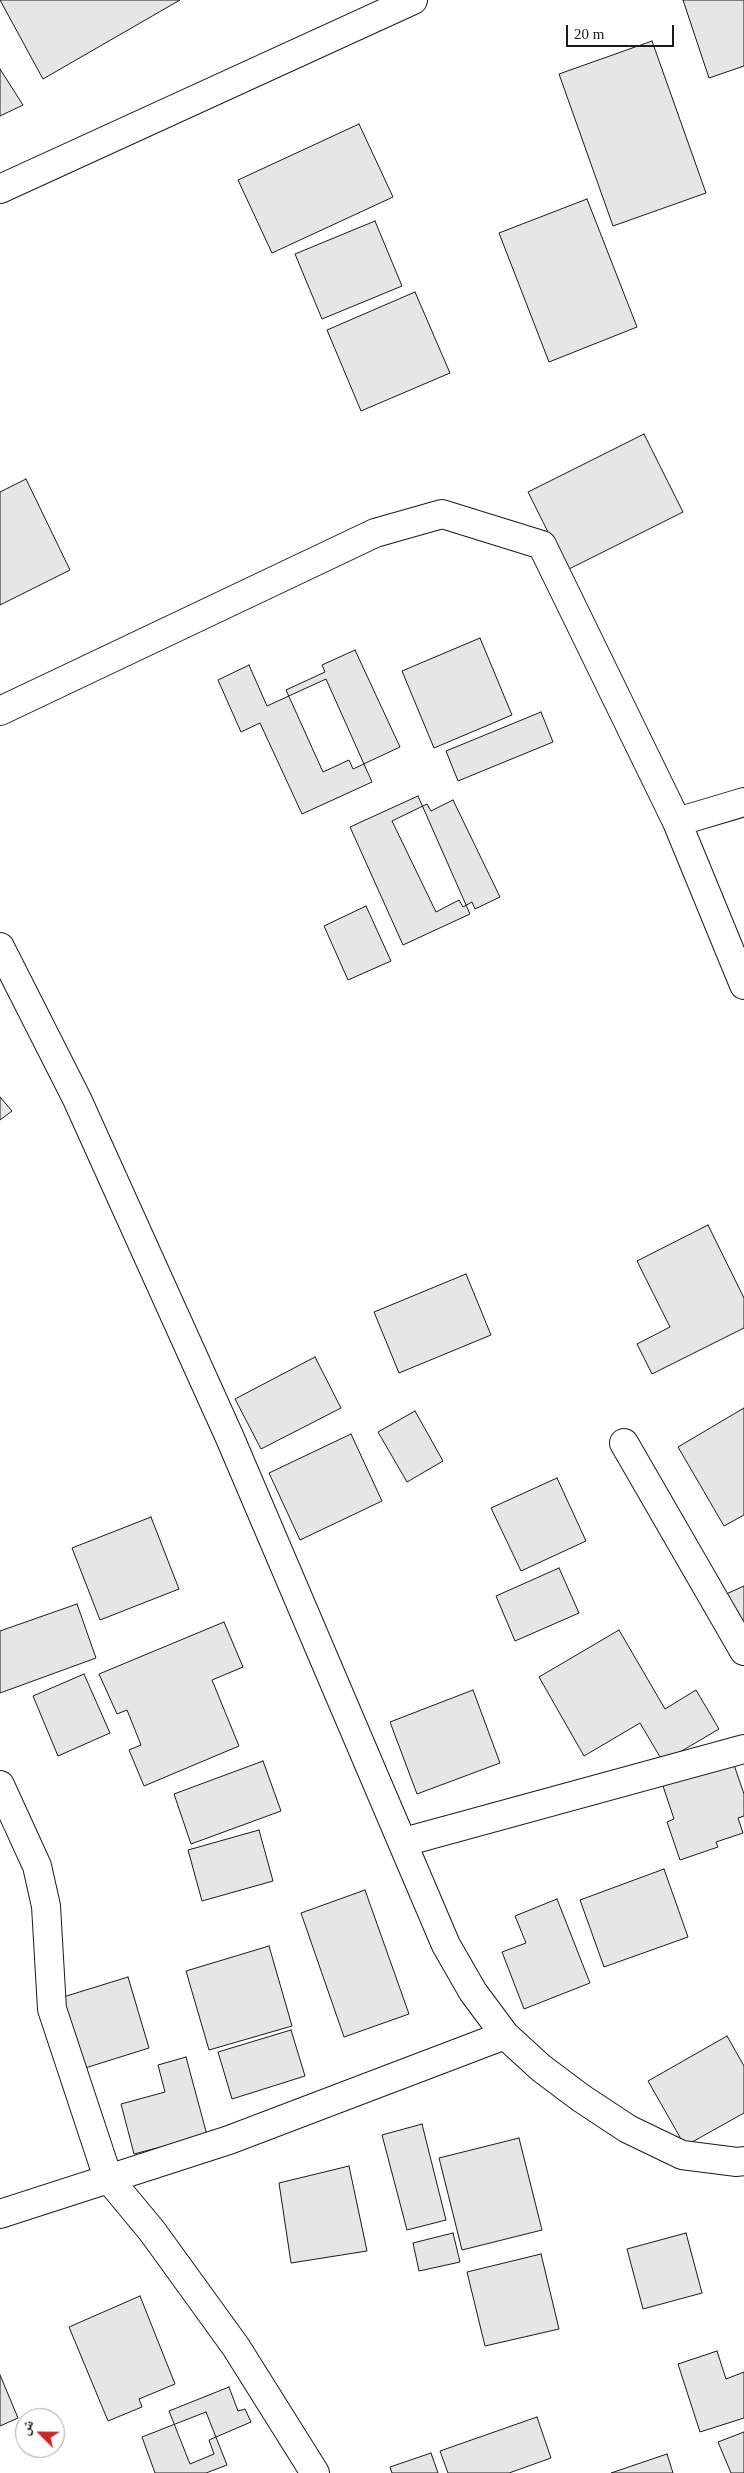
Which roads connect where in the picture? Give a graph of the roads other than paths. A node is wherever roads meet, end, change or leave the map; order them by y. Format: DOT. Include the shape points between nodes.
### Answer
graph roads {
  1 [pos="413,0"];
  2 [pos="0,189"];
  3 [pos="0,711"];
  4 [pos="744,802"];
  5 [pos="677,822"];
  6 [pos="0,947"];
  7 [pos="744,985"];
  8 [pos="624,1443"];
  9 [pos="744,1651"];
  10 [pos="744,1749"];
  11 [pos="0,1785"];
  12 [pos="404,1842"];
  13 [pos="505,2036"];
  14 [pos="744,2161"];
  15 [pos="108,2178"];
  16 [pos="0,2214"];
  17 [pos="315,2473"];
  1 -- 2 [label="street"];
  3 -- 5 [label="street" via="375,533 442,514 542,545"];
  4 -- 5 [label="street"];
  5 -- 7 [label="street"];
  6 -- 12 [label="street" via="77,1099 230,1438"];
  8 -- 9 [label="street"];
  10 -- 12 [label="street"];
  11 -- 15 [label="street" via="37,1866 46,1906 52,2008"];
  12 -- 13 [label="street" via="446,1944 473,1992"];
  13 -- 14 [label="street" via="557,2080 628,2128 682,2155"];
  13 -- 15 [label="street" via="230,2140"];
  15 -- 16 [label="street"];
  15 -- 17 [label="street" via="236,2346"];
}
